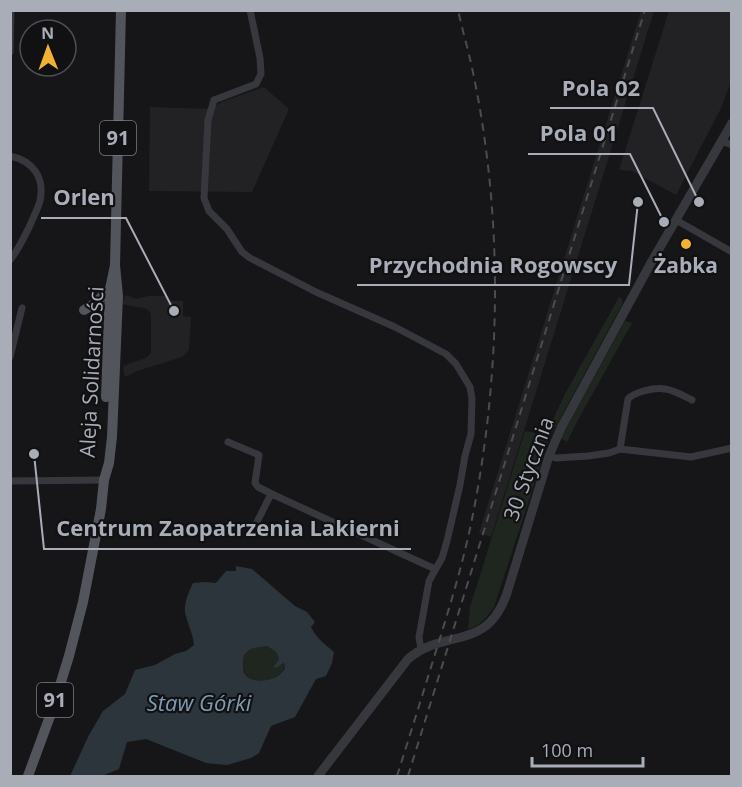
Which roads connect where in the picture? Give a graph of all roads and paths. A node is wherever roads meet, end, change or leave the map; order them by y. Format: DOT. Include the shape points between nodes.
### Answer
graph roads {
  1 [pos="11,10"];
  2 [pos="121,10"];
  3 [pos="250,10"];
  4 [pos="10,52"];
  5 [pos="732,123"];
  6 [pos="722,141"];
  7 [pos="732,146"];
  8 [pos="10,156"];
  9 [pos="676,220"];
  10 [pos="13,250"];
  11 [pos="732,252"];
  12 [pos="10,260"];
  13 [pos="114,265"];
  14 [pos="110,289"];
  15 [pos="22,308"];
  16 [pos="84,309"];
  17 [pos="10,357"];
  18 [pos="692,400"];
  19 [pos="228,442"];
  20 [pos="732,448"];
  21 [pos="620,449"];
  22 [pos="549,456"];
  23 [pos="104,480"];
  24 [pos="10,481"];
  25 [pos="274,495"];
  26 [pos="257,522"];
  27 [pos="435,568"];
  28 [pos="425,647"];
  29 [pos="28,777"];
  30 [pos="318,777"];
  1 -- 4 [label="street"];
  2 -- 13 [label="main road, Aleja Solidarności / 91"];
  3 -- 27 [label="street" via="261,74 256,84 212,104 204,198 209,211 250,258 395,327 446,354 456,364 470,387 471,434 447,542"];
  5 -- 6 [label="street, 30 Stycznia"];
  6 -- 7 [label="street"];
  6 -- 9 [label="street, 30 Stycznia"];
  8 -- 10 [label="street" via="34,168 41,186 40,202"];
  9 -- 11 [label="street"];
  9 -- 22 [label="street, 30 Stycznia"];
  10 -- 12 [label="street"];
  13 -- 14 [label="main road, Aleja Solidarności / 91"];
  13 -- 23 [label="main road, Aleja Solidarności / 91" via="118,287 115,374 112,437"];
  14 -- 16 [label="main road"];
  14 -- 23 [label="main road, Aleja Solidarności / 91"];
  15 -- 17 [label="street"];
  18 -- 21 [label="street" via="663,388 632,395 628,399"];
  19 -- 25 [label="street" via="259,455 255,483"];
  20 -- 21 [label="street" via="691,457"];
  21 -- 22 [label="street" via="588,456"];
  22 -- 28 [label="street, 30 Stycznia" via="497,614 471,635"];
  23 -- 24 [label="street"];
  23 -- 29 [label="main road, Aleja Solidarności / 91" via="69,656"];
  25 -- 26 [label="street"];
  25 -- 27 [label="street"];
  27 -- 28 [label="street" via="419,637"];
  28 -- 30 [label="street, 30 Stycznia" via="408,659"];
}
